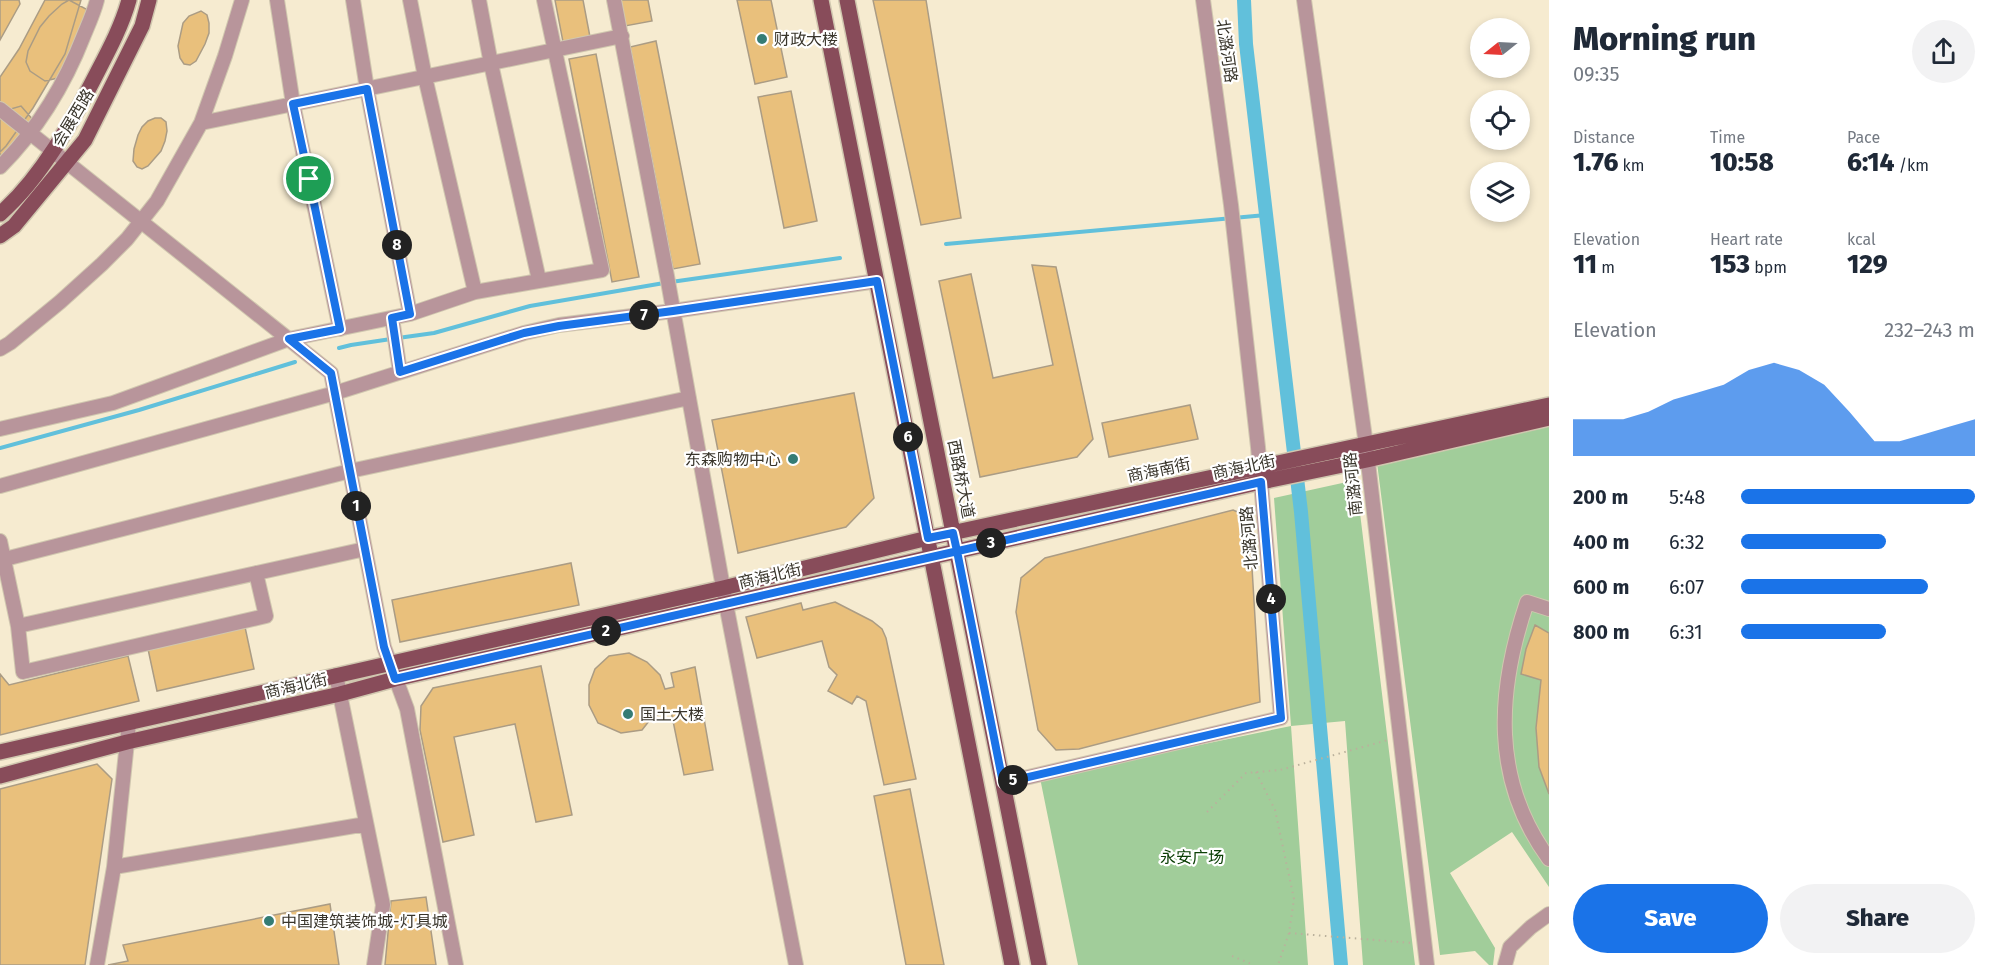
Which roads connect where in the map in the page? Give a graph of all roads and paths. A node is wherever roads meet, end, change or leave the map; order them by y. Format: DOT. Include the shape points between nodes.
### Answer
graph roads {
  1 [pos="97,0"];
  2 [pos="129,0"];
  3 [pos="149,0"];
  4 [pos="242,0"];
  5 [pos="277,0"];
  6 [pos="353,0"];
  7 [pos="410,0"];
  8 [pos="479,0"];
  9 [pos="544,0"];
  10 [pos="614,0"];
  11 [pos="821,0"];
  12 [pos="847,0"];
  13 [pos="1203,0"];
  14 [pos="1304,0"];
  15 [pos="622,36"];
  16 [pos="555,50"];
  17 [pos="491,63"];
  18 [pos="425,77"];
  19 [pos="367,89"];
  20 [pos="293,104"];
  21 [pos="0,109"];
  22 [pos="201,123"];
  23 [pos="30,132"];
  24 [pos="52,150"];
  25 [pos="67,162"];
  26 [pos="0,167"];
  27 [pos="0,214"];
  28 [pos="141,221"];
  29 [pos="0,236"];
  30 [pos="539,280"];
  31 [pos="877,281"];
  32 [pos="476,292"];
  33 [pos="673,311"];
  34 [pos="410,314"];
  35 [pos="340,329"];
  36 [pos="394,331"];
  37 [pos="289,339"];
  38 [pos="0,349"];
  39 [pos="400,372"];
  40 [pos="335,393"];
  41 [pos="689,398"];
  42 [pos="1549,405"];
  43 [pos="1549,418"];
  44 [pos="0,429"];
  45 [pos="1366,452"];
  46 [pos="350,471"];
  47 [pos="1264,474"];
  48 [pos="0,486"];
  49 [pos="953,533"];
  50 [pos="928,538"];
  51 [pos="0,541"];
  52 [pos="365,549"];
  53 [pos="957,551"];
  54 [pos="932,557"];
  55 [pos="5,559"];
  56 [pos="256,573"];
  57 [pos="723,588"];
  58 [pos="726,604"];
  59 [pos="1549,609"];
  60 [pos="18,626"];
  61 [pos="390,663"];
  62 [pos="336,675"];
  63 [pos="395,679"];
  64 [pos="340,694"];
  65 [pos="129,723"];
  66 [pos="1399,737"];
  67 [pos="127,742"];
  68 [pos="0,752"];
  69 [pos="1256,772"];
  70 [pos="0,776"];
  71 [pos="1003,783"];
  72 [pos="1207,812"];
  73 [pos="366,824"];
  74 [pos="1549,860"];
  75 [pos="114,867"];
  76 [pos="1549,914"];
  77 [pos="1289,933"];
  78 [pos="1425,945"];
  79 [pos="1232,956"];
  80 [pos="97,965"];
  81 [pos="374,965"];
  82 [pos="456,965"];
  83 [pos="796,965"];
  84 [pos="1012,965"];
  85 [pos="1039,965"];
  86 [pos="1254,965"];
  87 [pos="1278,965"];
  88 [pos="1427,965"];
  89 [pos="1506,965"];
  1 -- 23 [label="street" via="75,58 51,104"];
  2 -- 24 [label="main road, 会展西路" via="123,22 69,126"];
  3 -- 25 [label="main road, 会展西路" via="142,26 112,88 85,140"];
  4 -- 22 [label="street"];
  5 -- 20 [label="street"];
  6 -- 19 [label="street"];
  7 -- 18 [label="street"];
  8 -- 17 [label="street"];
  9 -- 16 [label="street"];
  10 -- 15 [label="street"];
  11 -- 31 [label="main road"];
  12 -- 49 [label="main road, 西路桥大道"];
  13 -- 47 [label="street, 北潞河路"];
  14 -- 45 [label="street, 南潞河路"];
  15 -- 16 [label="street"];
  15 -- 33 [label="street"];
  16 -- 17 [label="street"];
  16 -- 30 [label="street" via="602,270"];
  17 -- 18 [label="street"];
  17 -- 30 [label="street"];
  18 -- 19 [label="street"];
  18 -- 32 [label="street"];
  19 -- 20 [label="street"];
  19 -- 34 [label="street"];
  20 -- 22 [label="street"];
  20 -- 35 [label="street"];
  21 -- 23 [label="street"];
  22 -- 28 [label="street"];
  23 -- 24 [label="street"];
  23 -- 26 [label="street"];
  24 -- 25 [label="street"];
  24 -- 27 [label="main road, 会展西路" via="38,172"];
  25 -- 28 [label="street"];
  25 -- 29 [label="main road, 会展西路" via="14,226"];
  28 -- 37 [label="street"];
  28 -- 38 [label="street" via="77,287"];
  30 -- 32 [label="street"];
  31 -- 33 [label="street"];
  31 -- 50 [label="main road"];
  32 -- 34 [label="street"];
  33 -- 39 [label="street" via="524,333"];
  33 -- 41 [label="street"];
  34 -- 36 [label="street"];
  35 -- 36 [label="street"];
  35 -- 37 [label="street"];
  36 -- 39 [label="street"];
  37 -- 40 [label="street" via="331,373"];
  37 -- 44 [label="street" via="113,403"];
  39 -- 40 [label="street"];
  40 -- 46 [label="street"];
  40 -- 48 [label="street"];
  41 -- 46 [label="street"];
  41 -- 57 [label="street"];
  42 -- 45 [label="main road, 商海南街"];
  43 -- 45 [label="main road"];
  45 -- 47 [label="main road, 商海南街"];
  45 -- 66 [label="street, 南潞河路"];
  46 -- 52 [label="street"];
  46 -- 55 [label="street"];
  47 -- 49 [label="main road, 商海南街"];
  47 -- 53 [label="main road, 商海北街"];
  47 -- 71 [label="street, 北潞河路" via="1281,718"];
  49 -- 50 [label="main road, 商海北街"];
  49 -- 53 [label="main road, 西路桥大道"];
  50 -- 54 [label="main road"];
  50 -- 57 [label="main road, 商海北街"];
  51 -- 55 [label="street"];
  52 -- 56 [label="street"];
  52 -- 61 [label="street"];
  53 -- 54 [label="main road, 商海北街"];
  53 -- 71 [label="main road, 西路桥大道"];
  54 -- 58 [label="main road, 商海北街"];
  54 -- 84 [label="main road"];
  55 -- 60 [label="street"];
  56 -- 60 [label="street"];
  56 -- 60 [label="street" via="267,616 23,672"];
  57 -- 58 [label="street"];
  57 -- 61 [label="main road, 商海北街"];
  58 -- 63 [label="main road, 商海北街"];
  58 -- 83 [label="street"];
  59 -- 74 [label="street" via="1527,602 1505,690 1504,739 1512,788"];
  61 -- 62 [label="main road, 商海北街"];
  61 -- 63 [label="street"];
  62 -- 64 [label="street"];
  62 -- 65 [label="main road, 商海北街"];
  63 -- 64 [label="main road, 商海北街"];
  63 -- 82 [label="street" via="407,710"];
  64 -- 67 [label="main road, 商海北街"];
  64 -- 73 [label="street"];
  65 -- 67 [label="street"];
  65 -- 68 [label="main road, 商海北街"];
  66 -- 69 [label="path" via="1280,770"];
  66 -- 78 [label="street, 南潞河路"];
  67 -- 70 [label="main road, 商海北街"];
  67 -- 75 [label="street"];
  69 -- 72 [label="path" via="1246,773"];
  69 -- 77 [label="path" via="1275,810 1294,899"];
  71 -- 85 [label="main road, 西路桥大道"];
  73 -- 75 [label="street"];
  73 -- 81 [label="street" via="383,905"];
  75 -- 80 [label="street"];
  76 -- 89 [label="street" via="1510,947"];
  77 -- 78 [label="path"];
  77 -- 87 [label="path"];
  78 -- 88 [label="street, 南潞河路"];
  79 -- 86 [label="path"];
}
